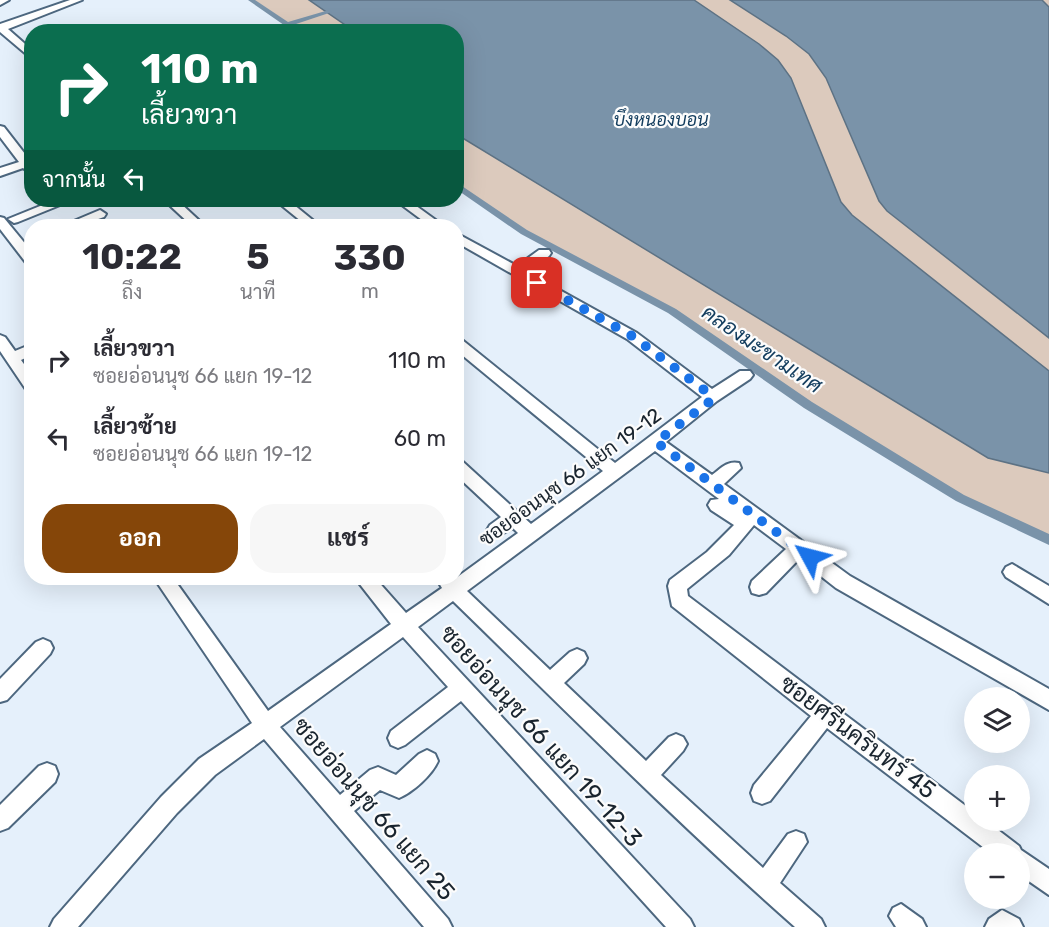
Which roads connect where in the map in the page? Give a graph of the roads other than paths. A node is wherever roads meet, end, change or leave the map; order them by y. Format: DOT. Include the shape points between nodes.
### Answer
graph roads {
  1 [pos="5,0"];
  2 [pos="78,0"];
  3 [pos="0,2"];
  4 [pos="1,28"];
  5 [pos="24,49"];
  6 [pos="0,129"];
  7 [pos="24,162"];
  8 [pos="24,169"];
  9 [pos="0,172"];
  10 [pos="43,207"];
  11 [pos="178,207"];
  12 [pos="290,207"];
  13 [pos="411,207"];
  14 [pos="100,214"];
  15 [pos="14,219"];
  16 [pos="87,219"];
  17 [pos="191,219"];
  18 [pos="305,219"];
  19 [pos="428,219"];
  20 [pos="0,221"];
  21 [pos="464,242"];
  22 [pos="24,251"];
  23 [pos="544,253"];
  24 [pos="518,272"];
  25 [pos="0,340"];
  26 [pos="464,349"];
  27 [pos="24,353"];
  28 [pos="12,358"];
  29 [pos="24,375"];
  30 [pos="745,375"];
  31 [pos="712,397"];
  32 [pos="656,442"];
  33 [pos="733,468"];
  34 [pos="614,471"];
  35 [pos="464,472"];
  36 [pos="713,484"];
  37 [pos="717,505"];
  38 [pos="514,518"];
  39 [pos="496,530"];
  40 [pos="531,534"];
  41 [pos="799,548"];
  42 [pos="1012,572"];
  43 [pos="464,575"];
  44 [pos="168,585"];
  45 [pos="370,585"];
  46 [pos="448,585"];
  47 [pos="450,585"];
  48 [pos="759,586"];
  49 [pos="1049,596"];
  50 [pos="405,626"];
  51 [pos="43,648"];
  52 [pos="577,658"];
  53 [pos="551,682"];
  54 [pos="462,688"];
  55 [pos="0,693"];
  56 [pos="1049,700"];
  57 [pos="825,714"];
  58 [pos="266,726"];
  59 [pos="398,738"];
  60 [pos="676,744"];
  61 [pos="427,762"];
  62 [pos="47,774"];
  63 [pos="647,775"];
  64 [pos="762,793"];
  65 [pos="339,810"];
  66 [pos="0,820"];
  67 [pos="796,842"];
  68 [pos="996,843"];
  69 [pos="1030,869"];
  70 [pos="1049,883"];
  71 [pos="764,885"];
  72 [pos="437,926"];
  73 [pos="62,927"];
  74 [pos="682,927"];
  75 [pos="813,927"];
  76 [pos="997,927"];
  77 [pos="1011,927"];
  1 -- 3 [label="street"];
  2 -- 4 [label="street"];
  4 -- 5 [label="street"];
  6 -- 7 [label="street"];
  8 -- 9 [label="street"];
  10 -- 15 [label="street"];
  11 -- 17 [label="street"];
  12 -- 18 [label="street"];
  13 -- 19 [label="street"];
  14 -- 16 [label="street"];
  20 -- 22 [label="street"];
  21 -- 24 [label="street"];
  23 -- 24 [label="street"];
  24 -- 31 [label="street" via="632,336"];
  25 -- 28 [label="street"];
  26 -- 34 [label="street"];
  27 -- 28 [label="street"];
  28 -- 29 [label="street"];
  30 -- 31 [label="street, ซอยอ่อนนุช 66 แยก 19-12"];
  31 -- 32 [label="street, ซอยอ่อนนุช 66 แยก 19-12"];
  32 -- 34 [label="street, ซอยอ่อนนุช 66 แยก 19-12"];
  32 -- 36 [label="street"];
  33 -- 36 [label="street"];
  34 -- 40 [label="street, ซอยอ่อนนุช 66 แยก 19-12"];
  35 -- 38 [label="street"];
  36 -- 41 [label="street"];
  37 -- 57 [label="street, ซอยศรีนครินทร์ 45" via="746,524 724,548 677,586 679,600"];
  38 -- 39 [label="street"];
  38 -- 40 [label="street"];
  40 -- 43 [label="street, ซอยอ่อนนุช 66 แยก 19-12"];
  41 -- 48 [label="street"];
  41 -- 56 [label="street" via="843,582"];
  42 -- 49 [label="street"];
  44 -- 58 [label="street, ซอยอ่อนนุช 66 แยก 25"];
  45 -- 50 [label="street, ซอยอ่อนนุช 66 แยก 19-12-3"];
  46 -- 50 [label="street, ซอยอ่อนนุช 66 แยก 19-12"];
  47 -- 53 [label="street"];
  50 -- 54 [label="street, ซอยอ่อนนุช 66 แยก 19-12-3"];
  50 -- 58 [label="street, ซอยอ่อนนุช 66 แยก 19-12"];
  51 -- 55 [label="street"];
  52 -- 53 [label="street"];
  53 -- 63 [label="street"];
  54 -- 59 [label="street"];
  54 -- 74 [label="street, ซอยอ่อนนุช 66 แยก 19-12-3"];
  57 -- 64 [label="street"];
  57 -- 68 [label="street, ซอยศรีนครินทร์ 45"];
  58 -- 65 [label="street, ซอยอ่อนนุช 66 แยก 25"];
  58 -- 73 [label="street, ซอยอ่อนนุช 66 แยก 19-12" via="190,782"];
  60 -- 63 [label="street"];
  61 -- 65 [label="street" via="399,787 378,778"];
  62 -- 66 [label="street"];
  63 -- 71 [label="street"];
  65 -- 72 [label="street, ซอยอ่อนนุช 66 แยก 25"];
  67 -- 71 [label="street"];
  69 -- 70 [label="street"];
  71 -- 75 [label="street"];
  76 -- 77 [label="street" via="1002,921"];
}
